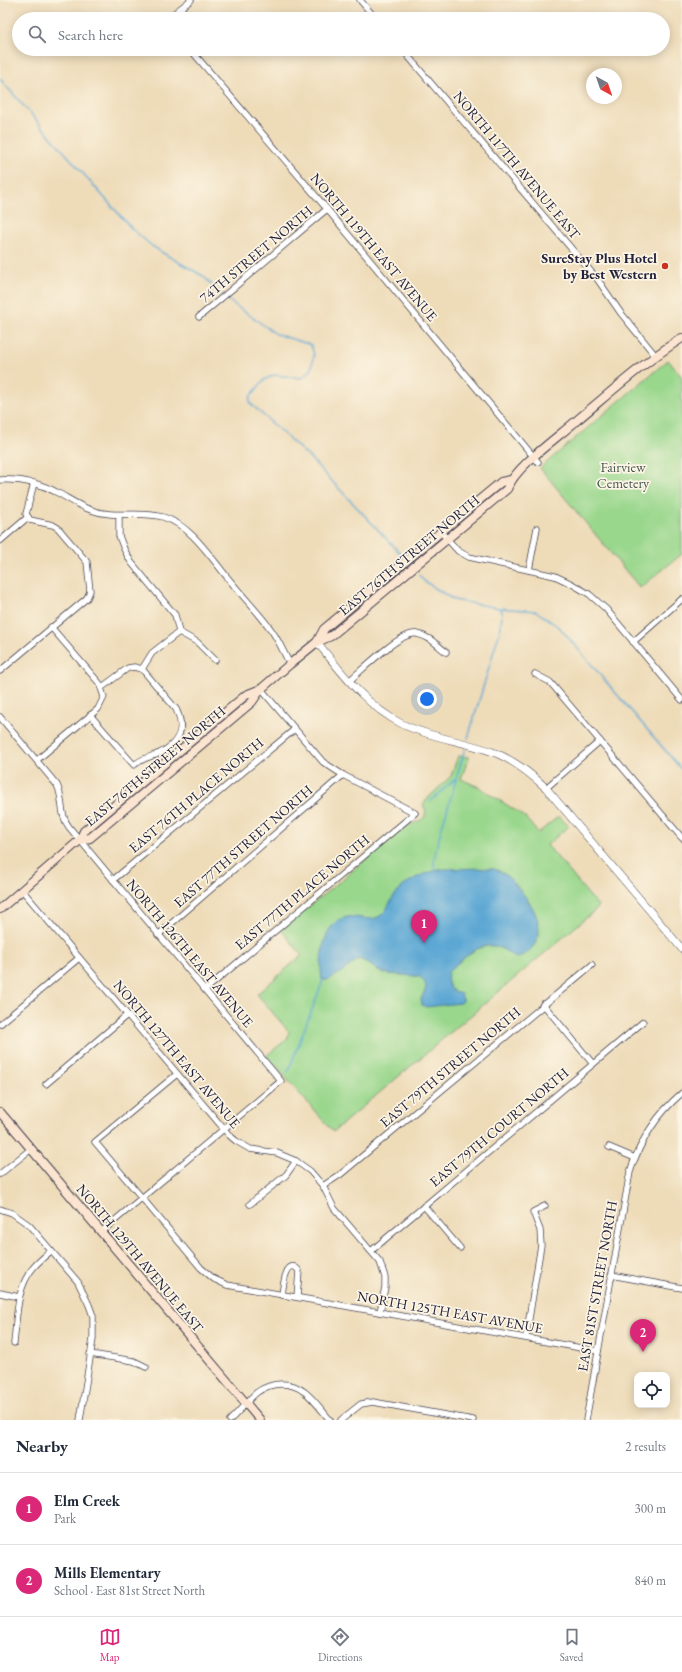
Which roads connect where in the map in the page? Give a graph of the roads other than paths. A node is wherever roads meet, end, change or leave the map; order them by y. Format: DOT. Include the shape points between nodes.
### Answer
graph roads {
  1 [pos="191,0"];
  2 [pos="360,0"];
  3 [pos="176,12"];
  4 [pos="370,12"];
  5 [pos="196,56"];
  6 [pos="408,56"];
  7 [pos="327,209"];
  8 [pos="200,317"];
  9 [pos="682,338"];
  10 [pos="655,355"];
  11 [pos="536,460"];
  12 [pos="0,480"];
  13 [pos="511,480"];
  14 [pos="34,483"];
  15 [pos="119,516"];
  16 [pos="28,517"];
  17 [pos="537,528"];
  18 [pos="441,532"];
  19 [pos="0,540"];
  20 [pos="447,540"];
  21 [pos="529,570"];
  22 [pos="682,599"];
  23 [pos="52,627"];
  24 [pos="179,632"];
  25 [pos="317,642"];
  26 [pos="633,642"];
  27 [pos="446,652"];
  28 [pos="214,660"];
  29 [pos="290,664"];
  30 [pos="142,669"];
  31 [pos="0,671"];
  32 [pos="535,674"];
  33 [pos="349,681"];
  34 [pos="101,688"];
  35 [pos="261,689"];
  36 [pos="681,696"];
  37 [pos="90,715"];
  38 [pos="0,716"];
  39 [pos="295,729"];
  40 [pos="600,741"];
  41 [pos="37,760"];
  42 [pos="343,775"];
  43 [pos="546,788"];
  44 [pos="682,838"];
  45 [pos="80,840"];
  46 [pos="113,880"];
  47 [pos="22,890"];
  48 [pos="0,909"];
  49 [pos="158,934"];
  50 [pos="681,946"];
  51 [pos="80,958"];
  52 [pos="592,965"];
  53 [pos="205,990"];
  54 [pos="544,1004"];
  55 [pos="127,1016"];
  56 [pos="643,1022"];
  57 [pos="0,1024"];
  58 [pos="594,1064"];
  59 [pos="177,1074"];
  60 [pos="46,1084"];
  61 [pos="682,1093"];
  62 [pos="0,1112"];
  63 [pos="223,1129"];
  64 [pos="609,1147"];
  65 [pos="31,1149"];
  66 [pos="635,1158"];
  67 [pos="296,1161"];
  68 [pos="0,1174"];
  69 [pos="324,1186"];
  70 [pos="142,1198"];
  71 [pos="250,1204"];
  72 [pos="424,1206"];
  73 [pos="545,1206"];
  74 [pos="0,1209"];
  75 [pos="101,1232"];
  76 [pos="460,1248"];
  77 [pos="51,1251"];
  78 [pos="371,1251"];
  79 [pos="611,1275"];
  80 [pos="682,1288"];
  81 [pos="0,1294"];
  82 [pos="282,1295"];
  83 [pos="19,1297"];
  84 [pos="297,1297"];
  85 [pos="380,1312"];
  86 [pos="526,1337"];
  87 [pos="14,1343"];
  88 [pos="598,1351"];
  89 [pos="90,1354"];
  90 [pos="146,1367"];
  91 [pos="246,1404"];
  92 [pos="80,1420"];
  93 [pos="230,1420"];
  94 [pos="260,1420"];
  95 [pos="330,1420"];
  96 [pos="341,1420"];
  97 [pos="473,1420"];
  98 [pos="586,1420"];
  1 -- 3 [label="street"];
  2 -- 4 [label="street"];
  5 -- 7 [label="street, NORTH 119TH EAST AVENUE"];
  6 -- 10 [label="street, NORTH 117TH AVENUE EAST" via="598,280"];
  7 -- 8 [label="street, 74TH STREET NORTH"];
  7 -- 11 [label="street, NORTH 119TH EAST AVENUE"];
  9 -- 10 [label="main road, EAST 76TH STREET NORTH"];
  10 -- 11 [label="main road, EAST 76TH STREET NORTH"];
  11 -- 13 [label="main road, EAST 76TH STREET NORTH"];
  12 -- 14 [label="street" via="18,479"];
  13 -- 18 [label="main road, EAST 76TH STREET NORTH" via="501,482"];
  13 -- 20 [label="main road, EAST 76TH STREET NORTH" via="508,489"];
  14 -- 15 [label="street" via="90,510"];
  14 -- 16 [label="street" via="26,514"];
  15 -- 24 [label="street" via="119,536 124,549 131,562 175,615"];
  15 -- 29 [label="street" via="162,517 176,522 188,531 270,628"];
  16 -- 19 [label="street"];
  16 -- 23 [label="street" via="30,520 58,528 87,562 89,570 89,596"];
  17 -- 21 [label="street"];
  18 -- 20 [label="street"];
  18 -- 25 [label="main road, EAST 76TH STREET NORTH" via="324,629"];
  20 -- 21 [label="street" via="469,557"];
  20 -- 25 [label="main road, EAST 76TH STREET NORTH" via="331,636"];
  21 -- 26 [label="street" via="563,579 590,594"];
  22 -- 26 [label="street"];
  23 -- 31 [label="street"];
  23 -- 34 [label="street"];
  24 -- 28 [label="street" via="197,642"];
  24 -- 30 [label="street" via="152,653"];
  25 -- 29 [label="main road, EAST 76TH STREET NORTH"];
  25 -- 33 [label="street"];
  26 -- 36 [label="street"];
  27 -- 33 [label="street" via="427,637 412,634 398,640"];
  29 -- 35 [label="main road, EAST 76TH STREET NORTH"];
  30 -- 34 [label="street" via="128,668"];
  30 -- 37 [label="street" via="176,709 181,724 179,736 174,743 134,765"];
  32 -- 40 [label="street" via="550,682"];
  33 -- 43 [label="street" via="371,704 396,721 492,752 523,767"];
  34 -- 37 [label="street" via="104,697"];
  35 -- 39 [label="street"];
  35 -- 45 [label="main road, EAST 76TH STREET NORTH" via="246,695 84,831"];
  37 -- 41 [label="street"];
  38 -- 41 [label="street"];
  39 -- 42 [label="street" via="323,762"];
  39 -- 46 [label="street, EAST 76TH PLACE NORTH"];
  40 -- 43 [label="street"];
  40 -- 44 [label="street"];
  41 -- 45 [label="street" via="57,785 65,823"];
  42 -- 49 [label="street, EAST 77TH STREET NORTH"];
  42 -- 53 [label="street, EAST 77TH PLACE NORTH" via="415,813"];
  43 -- 50 [label="street"];
  45 -- 46 [label="street, NORTH 126TH EAST AVENUE"];
  45 -- 47 [label="main road, EAST 76TH STREET NORTH"];
  46 -- 49 [label="street, NORTH 126TH EAST AVENUE"];
  47 -- 48 [label="main road, EAST 76TH STREET NORTH"];
  47 -- 51 [label="street, NORTH 127TH EAST AVENUE"];
  49 -- 53 [label="street, NORTH 126TH EAST AVENUE"];
  51 -- 55 [label="street, NORTH 127TH EAST AVENUE"];
  51 -- 57 [label="street"];
  52 -- 54 [label="street, EAST 79TH STREET NORTH"];
  53 -- 63 [label="street, NORTH 126TH EAST AVENUE" via="281,1081"];
  54 -- 58 [label="street"];
  54 -- 69 [label="street, EAST 79TH STREET NORTH"];
  55 -- 59 [label="street, NORTH 127TH EAST AVENUE"];
  55 -- 60 [label="street"];
  56 -- 58 [label="street, EAST 79TH COURT NORTH"];
  58 -- 72 [label="street, EAST 79TH COURT NORTH"];
  59 -- 63 [label="street, NORTH 127TH EAST AVENUE"];
  59 -- 70 [label="street, NORTH 125TH EAST AVENUE" via="95,1142"];
  61 -- 66 [label="street, EAST 81ST STREET NORTH" via="659,1116 641,1143"];
  62 -- 65 [label="main road, NORTH 129TH AVENUE EAST"];
  63 -- 67 [label="street, NORTH 127TH EAST AVENUE" via="250,1149 277,1153"];
  63 -- 70 [label="street"];
  64 -- 66 [label="street"];
  65 -- 68 [label="street"];
  65 -- 75 [label="main road, NORTH 129TH AVENUE EAST"];
  66 -- 79 [label="street, EAST 81ST STREET NORTH"];
  67 -- 69 [label="street, NORTH 127TH EAST AVENUE"];
  67 -- 71 [label="street" via="286,1175"];
  69 -- 78 [label="street, NORTH 127TH EAST AVENUE" via="334,1208"];
  70 -- 75 [label="street"];
  70 -- 82 [label="street, NORTH 125TH EAST AVENUE" via="208,1275 221,1283"];
  72 -- 76 [label="street"];
  72 -- 78 [label="street, EAST 79TH COURT NORTH"];
  73 -- 86 [label="street" via="533,1212 540,1230 541,1245"];
  74 -- 77 [label="street" via="12,1213 29,1225"];
  75 -- 91 [label="main road, NORTH 129TH AVENUE EAST"];
  77 -- 83 [label="street" via="27,1275"];
  77 -- 89 [label="street" via="78,1282 89,1305 94,1328"];
  78 -- 85 [label="street, NORTH 127TH EAST AVENUE" via="380,1262 384,1277 385,1287"];
  79 -- 80 [label="street"];
  79 -- 88 [label="street, EAST 81ST STREET NORTH"];
  81 -- 83 [label="street"];
  82 -- 84 [label="street, NORTH 125TH EAST AVENUE"];
  82 -- 84 [label="street" via="286,1273 288,1268 293,1266 299,1270"];
  83 -- 87 [label="street"];
  84 -- 85 [label="street, NORTH 125TH EAST AVENUE"];
  85 -- 86 [label="street, NORTH 125TH EAST AVENUE"];
  86 -- 88 [label="street, NORTH 125TH EAST AVENUE"];
  88 -- 98 [label="street, EAST 81ST STREET NORTH"];
  89 -- 90 [label="street" via="134,1361"];
  89 -- 92 [label="street"];
  91 -- 93 [label="street"];
  91 -- 94 [label="main road, NORTH 129TH AVENUE EAST"];
  91 -- 95 [label="street" via="265,1387 289,1384 305,1391"];
  96 -- 97 [label="street" via="361,1404 373,1402"];
}
